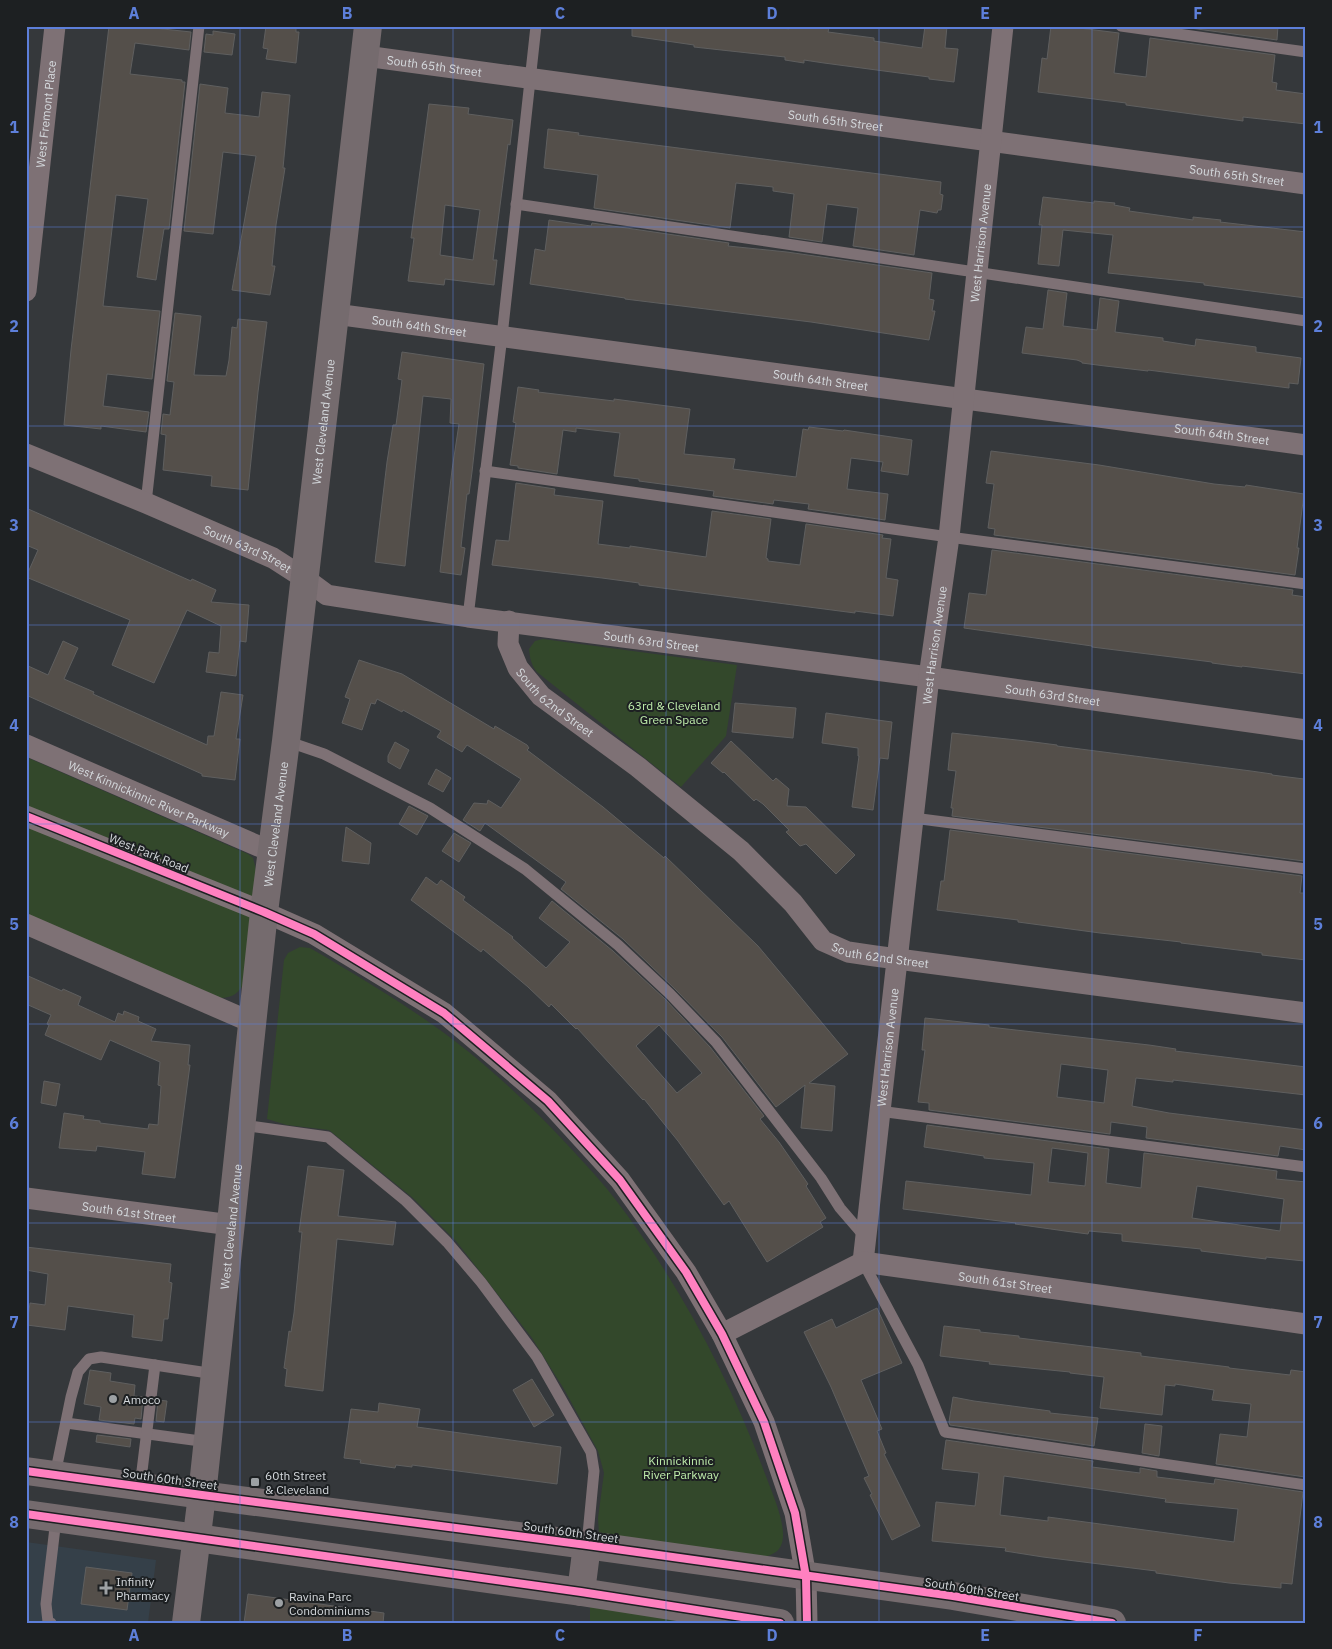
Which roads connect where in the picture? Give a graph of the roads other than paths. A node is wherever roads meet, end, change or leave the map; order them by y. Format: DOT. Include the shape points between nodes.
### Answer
graph roads {
  1 [pos="55,26"];
  2 [pos="199,26"];
  3 [pos="368,26"];
  4 [pos="536,26"];
  5 [pos="1002,26"];
  6 [pos="1121,26"];
  7 [pos="1306,52"];
  8 [pos="365,56"];
  9 [pos="530,80"];
  10 [pos="35,130"];
  11 [pos="991,142"];
  12 [pos="1306,184"];
  13 [pos="516,204"];
  14 [pos="977,273"];
  15 [pos="26,291"];
  16 [pos="335,314"];
  17 [pos="1306,321"];
  18 [pos="502,336"];
  19 [pos="963,398"];
  20 [pos="1306,445"];
  21 [pos="26,454"];
  22 [pos="485,470"];
  23 [pos="146,503"];
  24 [pos="949,537"];
  25 [pos="304,578"];
  26 [pos="1306,584"];
  27 [pos="468,617"];
  28 [pos="508,621"];
  29 [pos="929,677"];
  30 [pos="1306,730"];
  31 [pos="286,741"];
  32 [pos="26,745"];
  33 [pos="26,816"];
  34 [pos="913,818"];
  35 [pos="272,852"];
  36 [pos="1306,869"];
  37 [pos="264,912"];
  38 [pos="26,924"];
  39 [pos="897,959"];
  40 [pos="1306,1013"];
  41 [pos="253,1023"];
  42 [pos="879,1111"];
  43 [pos="242,1125"];
  44 [pos="1306,1167"];
  45 [pos="26,1198"];
  46 [pos="231,1225"];
  47 [pos="865,1237"];
  48 [pos="863,1262"];
  49 [pos="1306,1324"];
  50 [pos="722,1334"];
  51 [pos="155,1365"];
  52 [pos="215,1374"];
  53 [pos="66,1423"];
  54 [pos="146,1434"];
  55 [pos="208,1442"];
  56 [pos="26,1471"];
  57 [pos="55,1475"];
  58 [pos="1306,1484"];
  59 [pos="140,1486"];
  60 [pos="202,1495"];
  61 [pos="26,1514"];
  62 [pos="56,1519"];
  63 [pos="197,1539"];
  64 [pos="587,1545"];
  65 [pos="806,1577"];
  66 [pos="581,1592"];
  67 [pos="51,1623"];
  68 [pos="186,1623"];
  69 [pos="780,1623"];
  70 [pos="808,1623"];
  71 [pos="1112,1623"];
  1 -- 10 [label="street, West Fremont Place"];
  2 -- 23 [label="lane"];
  3 -- 8 [label="main road, West Cleveland Avenue"];
  4 -- 9 [label="lane"];
  5 -- 11 [label="street, West Harrison Avenue"];
  6 -- 7 [label="lane"];
  8 -- 9 [label="street, South 65th Street"];
  8 -- 16 [label="main road, West Cleveland Avenue"];
  9 -- 11 [label="street, South 65th Street"];
  9 -- 13 [label="lane"];
  10 -- 15 [label="street, West Fremont Place"];
  11 -- 12 [label="street, South 65th Street"];
  11 -- 14 [label="street, West Harrison Avenue"];
  13 -- 14 [label="lane"];
  13 -- 18 [label="lane"];
  14 -- 17 [label="lane"];
  14 -- 19 [label="street, West Harrison Avenue"];
  16 -- 18 [label="street, South 64th Street"];
  16 -- 25 [label="main road, West Cleveland Avenue"];
  18 -- 19 [label="street, South 64th Street"];
  18 -- 22 [label="lane"];
  19 -- 20 [label="street, South 64th Street"];
  19 -- 24 [label="street, West Harrison Avenue"];
  21 -- 23 [label="street, South 63rd Street"];
  22 -- 24 [label="lane"];
  22 -- 27 [label="lane"];
  23 -- 25 [label="street, South 63rd Street" via="273,558"];
  24 -- 26 [label="lane"];
  24 -- 29 [label="street, West Harrison Avenue"];
  25 -- 27 [label="street, South 63rd Street" via="327,595"];
  25 -- 31 [label="main road, West Cleveland Avenue"];
  27 -- 28 [label="street, South 63rd Street"];
  28 -- 29 [label="street, South 63rd Street"];
  28 -- 39 [label="street, South 62nd Street" via="508,644 518,668 541,696 638,767 741,851 793,903 823,941 848,952"];
  29 -- 30 [label="street, South 63rd Street"];
  29 -- 34 [label="street, West Harrison Avenue"];
  31 -- 35 [label="main road, West Cleveland Avenue"];
  31 -- 47 [label="lane" via="324,754 430,808 525,869 618,945 716,1042"];
  32 -- 35 [label="street, West Kinnickinnic River Parkway"];
  33 -- 37 [label="street, West Park Road"];
  34 -- 36 [label="lane"];
  34 -- 39 [label="street, West Harrison Avenue"];
  35 -- 37 [label="main road, West Cleveland Avenue"];
  37 -- 41 [label="main road, West Cleveland Avenue"];
  37 -- 50 [label="street" via="314,934 444,1013 548,1101 620,1180 686,1272"];
  38 -- 41 [label="street"];
  39 -- 40 [label="street, South 62nd Street"];
  39 -- 42 [label="street, West Harrison Avenue"];
  41 -- 43 [label="main road, West Cleveland Avenue"];
  42 -- 44 [label="lane"];
  42 -- 47 [label="street, West Harrison Avenue"];
  43 -- 46 [label="main road, West Cleveland Avenue"];
  43 -- 64 [label="lane" via="328,1137 406,1201 481,1282 537,1357 591,1452 594,1471"];
  45 -- 46 [label="street, South 61st Street"];
  46 -- 52 [label="main road, West Cleveland Avenue"];
  47 -- 48 [label="street, West Harrison Avenue"];
  48 -- 49 [label="street, South 61st Street"];
  48 -- 50 [label="street"];
  48 -- 58 [label="lane" via="918,1365 945,1432"];
  50 -- 65 [label="street" via="764,1422 795,1513"];
  51 -- 52 [label="lane"];
  51 -- 53 [label="lane" via="101,1357 89,1360 78,1372"];
  51 -- 54 [label="lane"];
  52 -- 55 [label="main road, West Cleveland Avenue"];
  53 -- 54 [label="lane"];
  53 -- 57 [label="lane"];
  54 -- 55 [label="lane"];
  54 -- 59 [label="lane"];
  55 -- 60 [label="main road, West Cleveland Avenue"];
  56 -- 57 [label="main road, South 60th Street"];
  57 -- 59 [label="main road, South 60th Street"];
  59 -- 60 [label="main road, South 60th Street"];
  60 -- 63 [label="main road, West Cleveland Avenue"];
  60 -- 64 [label="main road, South 60th Street"];
  61 -- 62 [label="main road"];
  62 -- 63 [label="main road"];
  62 -- 67 [label="lane" via="46,1604 48,1622"];
  63 -- 66 [label="main road"];
  63 -- 68 [label="main road, West Cleveland Avenue"];
  64 -- 65 [label="main road, South 60th Street"];
  64 -- 66 [label="main road"];
  65 -- 70 [label="street"];
  65 -- 71 [label="main road, South 60th Street" via="953,1596"];
  66 -- 69 [label="main road"];
}
